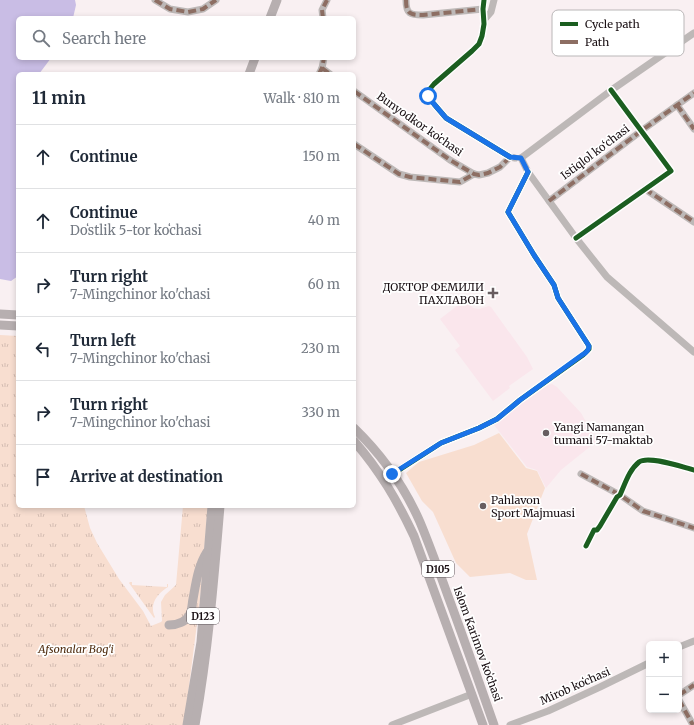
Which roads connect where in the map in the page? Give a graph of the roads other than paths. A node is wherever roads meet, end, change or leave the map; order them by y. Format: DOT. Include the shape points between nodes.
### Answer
graph roads {
  1 [pos="155,0"];
  2 [pos="216,0"];
  3 [pos="277,0"];
  4 [pos="327,0"];
  5 [pos="406,0"];
  6 [pos="484,0"];
  7 [pos="494,0"];
  8 [pos="483,9"];
  9 [pos="271,16"];
  10 [pos="323,16"];
  11 [pos="484,20"];
  12 [pos="694,32"];
  13 [pos="684,39"];
  14 [pos="660,56"];
  15 [pos="254,60"];
  16 [pos="323,60"];
  17 [pos="320,71"];
  18 [pos="250,72"];
  19 [pos="611,90"];
  20 [pos="356,92"];
  21 [pos="694,93"];
  22 [pos="677,105"];
  23 [pos="694,129"];
  24 [pos="641,131"];
  25 [pos="356,145"];
  26 [pos="510,157"];
  27 [pos="521,158"];
  28 [pos="528,172"];
  29 [pos="474,174"];
  30 [pos="646,189"];
  31 [pos="549,201"];
  32 [pos="694,222"];
  33 [pos="576,238"];
  34 [pos="0,309"];
  35 [pos="0,314"];
  36 [pos="16,315"];
  37 [pos="0,325"];
  38 [pos="16,326"];
  39 [pos="694,352"];
  40 [pos="356,430"];
  41 [pos="356,444"];
  42 [pos="694,470"];
  43 [pos="392,474"];
  44 [pos="581,474"];
  45 [pos="620,495"];
  46 [pos="212,508"];
  47 [pos="220,508"];
  48 [pos="694,528"];
  49 [pos="586,546"];
  50 [pos="209,549"];
  51 [pos="448,596"];
  52 [pos="437,600"];
  53 [pos="169,625"];
  54 [pos="694,642"];
  55 [pos="682,646"];
  56 [pos="646,665"];
  57 [pos="694,685"];
  58 [pos="682,692"];
  59 [pos="472,694"];
  60 [pos="194,703"];
  61 [pos="682,705"];
  62 [pos="191,724"];
  63 [pos="392,725"];
  64 [pos="483,725"];
  65 [pos="494,725"];
  66 [pos="510,725"];
  67 [pos="693,725"];
  1 -- 2 [label="street" via="170,9 188,12 203,9"];
  3 -- 9 [label="main road"];
  4 -- 10 [label="street" via="322,10"];
  5 -- 8 [label="street" via="409,13 414,15"];
  6 -- 8 [label="street"];
  7 -- 11 [label="street" via="491,12"];
  8 -- 11 [label="street"];
  11 -- 26 [label="street" via="479,44 434,84 428,96 446,118"];
  12 -- 13 [label="street"];
  14 -- 19 [label="street"];
  15 -- 18 [label="main road"];
  16 -- 17 [label="street"];
  19 -- 24 [label="street"];
  19 -- 27 [label="street"];
  20 -- 29 [label="street, Bunyodkor koʻchasi" via="450,160"];
  21 -- 22 [label="street, Istiqlol ko‘chasi"];
  22 -- 23 [label="street"];
  22 -- 24 [label="street, Istiqlol ko‘chasi"];
  24 -- 30 [label="street" via="670,171"];
  24 -- 31 [label="street, Istiqlol ko‘chasi"];
  25 -- 29 [label="street" via="400,174 410,177 460,182"];
  26 -- 27 [label="street"];
  26 -- 29 [label="street" via="500,167 488,173"];
  27 -- 28 [label="street"];
  28 -- 31 [label="street"];
  28 -- 43 [label="street" via="508,212 554,285 558,298 589,349 497,419 441,443"];
  30 -- 32 [label="street"];
  30 -- 33 [label="street"];
  31 -- 33 [label="street"];
  33 -- 39 [label="street" via="607,277"];
  34 -- 35 [label="main road"];
  35 -- 36 [label="main road"];
  37 -- 38 [label="main road"];
  40 -- 43 [label="main road, Islom Karimov koʻchasi / D105"];
  41 -- 52 [label="main road, Islom Karimov koʻchasi / D105" via="379,473 403,512"];
  42 -- 45 [label="street" via="644,460 632,471"];
  43 -- 51 [label="main road, Islom Karimov koʻchasi / D105" via="419,521"];
  44 -- 45 [label="street"];
  45 -- 48 [label="street" via="644,511"];
  45 -- 49 [label="street" via="600,526 594,530"];
  46 -- 50 [label="main road, D123"];
  47 -- 60 [label="main road, D123" via="212,598"];
  50 -- 53 [label="main road" via="197,577 190,614 185,621"];
  50 -- 60 [label="main road, D123"];
  51 -- 52 [label="main road"];
  51 -- 65 [label="main road, Islom Karimov koʻchasi / D105"];
  52 -- 59 [label="main road, Islom Karimov koʻchasi / D105"];
  54 -- 55 [label="street"];
  56 -- 66 [label="street, Mirob koʻchasi" via="612,682"];
  57 -- 58 [label="street"];
  59 -- 63 [label="street"];
  59 -- 64 [label="main road, Islom Karimov koʻchasi / D105"];
  60 -- 62 [label="main road, D123"];
  61 -- 67 [label="street"];
}
